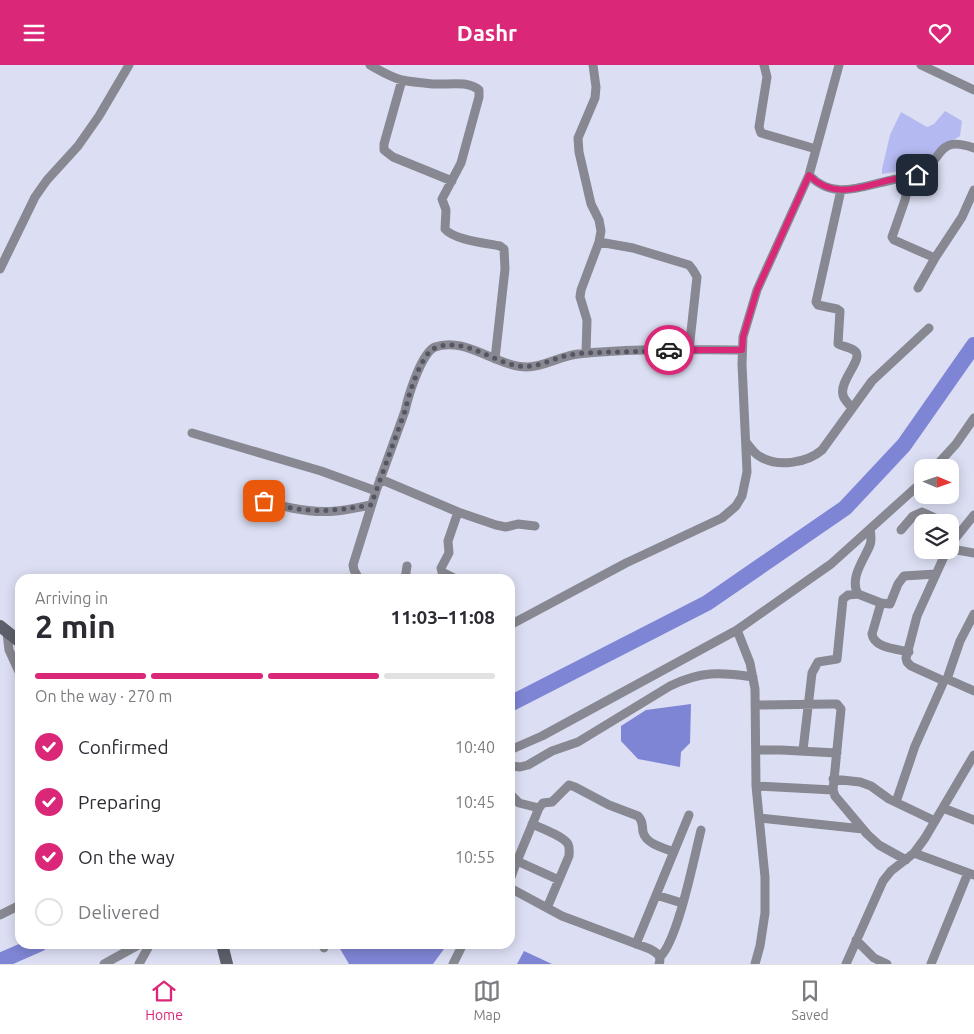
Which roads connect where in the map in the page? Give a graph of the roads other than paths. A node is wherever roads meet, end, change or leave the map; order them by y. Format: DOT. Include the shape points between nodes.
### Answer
graph roads {
  1 [pos="129,65"];
  2 [pos="370,65"];
  3 [pos="593,65"];
  4 [pos="838,65"];
  5 [pos="921,65"];
  6 [pos="766,66"];
  7 [pos="402,80"];
  8 [pos="974,90"];
  9 [pos="974,148"];
  10 [pos="816,149"];
  11 [pos="809,175"];
  12 [pos="910,177"];
  13 [pos="452,181"];
  14 [pos="840,190"];
  15 [pos="974,190"];
  16 [pos="599,241"];
  17 [pos="935,257"];
  18 [pos="0,269"];
  19 [pos="918,288"];
  20 [pos="929,328"];
  21 [pos="689,350"];
  22 [pos="742,350"];
  23 [pos="586,353"];
  24 [pos="495,359"];
  25 [pos="852,408"];
  26 [pos="974,418"];
  27 [pos="192,433"];
  28 [pos="746,442"];
  29 [pos="942,459"];
  30 [pos="380,479"];
  31 [pos="914,488"];
  32 [pos="376,491"];
  33 [pos="248,496"];
  34 [pos="371,505"];
  35 [pos="458,512"];
  36 [pos="974,515"];
  37 [pos="914,517"];
  38 [pos="535,526"];
  39 [pos="959,528"];
  40 [pos="870,529"];
  41 [pos="901,529"];
  42 [pos="963,530"];
  43 [pos="959,535"];
  44 [pos="959,550"];
  45 [pos="974,553"];
  46 [pos="943,559"];
  47 [pos="407,566"];
  48 [pos="356,574"];
  49 [pos="406,574"];
  50 [pos="444,574"];
  51 [pos="936,574"];
  52 [pos="858,594"];
  53 [pos="881,603"];
  54 [pos="974,614"];
  55 [pos="515,622"];
  56 [pos="737,629"];
  57 [pos="4,630"];
  58 [pos="15,639"];
  59 [pos="909,652"];
  60 [pos="15,664"];
  61 [pos="753,677"];
  62 [pos="945,680"];
  63 [pos="974,691"];
  64 [pos="755,705"];
  65 [pos="807,705"];
  66 [pos="515,749"];
  67 [pos="756,750"];
  68 [pos="803,751"];
  69 [pos="837,753"];
  70 [pos="974,755"];
  71 [pos="515,766"];
  72 [pos="833,779"];
  73 [pos="756,785"];
  74 [pos="833,790"];
  75 [pos="515,799"];
  76 [pos="896,802"];
  77 [pos="539,808"];
  78 [pos="943,808"];
  79 [pos="689,815"];
  80 [pos="759,818"];
  81 [pos="974,820"];
  82 [pos="935,821"];
  83 [pos="532,824"];
  84 [pos="863,829"];
  85 [pos="700,830"];
  86 [pos="674,852"];
  87 [pos="914,853"];
  88 [pos="906,860"];
  89 [pos="515,862"];
  90 [pos="515,864"];
  91 [pos="971,874"];
  92 [pos="559,879"];
  93 [pos="515,891"];
  94 [pos="656,895"];
  95 [pos="682,903"];
  96 [pos="15,908"];
  97 [pos="547,908"];
  98 [pos="0,915"];
  99 [pos="856,939"];
  100 [pos="636,944"];
  101 [pos="131,949"];
  102 [pos="147,949"];
  103 [pos="223,949"];
  104 [pos="461,949"];
  105 [pos="659,961"];
  106 [pos="104,964"];
  107 [pos="139,964"];
  108 [pos="227,964"];
  109 [pos="453,964"];
  110 [pos="755,964"];
  111 [pos="846,964"];
  112 [pos="887,964"];
  113 [pos="931,964"];
  1 -- 18 [label="street" via="78,146 35,197"];
  2 -- 7 [label="street"];
  3 -- 16 [label="street" via="595,98 578,138 592,204 599,220"];
  4 -- 10 [label="street"];
  5 -- 8 [label="street"];
  6 -- 10 [label="street" via="761,133"];
  7 -- 13 [label="street" via="384,150"];
  7 -- 13 [label="street" via="474,86 479,90 464,153"];
  9 -- 12 [label="street" via="962,144 945,147 926,169"];
  10 -- 11 [label="street"];
  11 -- 14 [label="street" via="817,183"];
  11 -- 22 [label="street" via="757,290"];
  12 -- 14 [label="street" via="855,190"];
  12 -- 17 [label="street" via="892,237"];
  13 -- 24 [label="street" via="442,199 448,233 504,249"];
  14 -- 25 [label="street" via="816,302 840,311 838,344 856,353 842,391"];
  15 -- 17 [label="street" via="962,217"];
  16 -- 21 [label="street" via="689,265 694,270 697,277"];
  16 -- 23 [label="street" via="580,297 587,320"];
  17 -- 19 [label="street"];
  20 -- 25 [label="street" via="872,381"];
  21 -- 22 [label="street"];
  21 -- 23 [label="street"];
  22 -- 28 [label="street"];
  23 -- 24 [label="street" via="528,367"];
  24 -- 30 [label="street" via="458,346 442,345 429,351 409,396"];
  25 -- 28 [label="street" via="822,450 806,460 765,459"];
  26 -- 29 [label="street"];
  27 -- 32 [label="street"];
  28 -- 55 [label="street" via="742,496 722,518 626,563"];
  30 -- 32 [label="street"];
  30 -- 35 [label="street"];
  31 -- 40 [label="street"];
  32 -- 34 [label="street"];
  33 -- 34 [label="street" via="306,510 337,511"];
  34 -- 48 [label="street" via="355,557"];
  35 -- 38 [label="street" via="502,527 518,523"];
  35 -- 50 [label="street" via="448,541 449,553 441,568"];
  36 -- 42 [label="street"];
  37 -- 41 [label="street"];
  39 -- 42 [label="street"];
  40 -- 52 [label="street" via="870,545 857,571"];
  40 -- 56 [label="street" via="831,564"];
  42 -- 43 [label="street"];
  44 -- 45 [label="street"];
  46 -- 51 [label="street"];
  47 -- 49 [label="street"];
  51 -- 53 [label="street" via="904,576 892,602"];
  51 -- 59 [label="street" via="917,616"];
  52 -- 53 [label="street"];
  52 -- 65 [label="street" via="843,599 837,659 818,662 815,666"];
  53 -- 59 [label="street" via="872,638 881,645"];
  54 -- 62 [label="street"];
  56 -- 61 [label="street"];
  56 -- 66 [label="street"];
  57 -- 58 [label="street"];
  57 -- 60 [label="street"];
  59 -- 62 [label="street" via="906,660 909,665"];
  61 -- 64 [label="street"];
  61 -- 71 [label="street" via="711,673 686,678 578,742 552,751 528,765"];
  62 -- 63 [label="street"];
  62 -- 76 [label="street" via="915,746"];
  64 -- 65 [label="street"];
  64 -- 67 [label="street"];
  65 -- 68 [label="street"];
  65 -- 69 [label="street" via="831,703 840,706"];
  67 -- 68 [label="street"];
  67 -- 73 [label="street"];
  68 -- 69 [label="street"];
  69 -- 72 [label="street"];
  70 -- 78 [label="street"];
  72 -- 74 [label="street"];
  72 -- 76 [label="street" via="871,786"];
  73 -- 74 [label="street"];
  73 -- 80 [label="street"];
  74 -- 84 [label="street"];
  75 -- 77 [label="street"];
  76 -- 82 [label="street"];
  77 -- 83 [label="street"];
  77 -- 86 [label="street" via="543,803 552,802 572,785 608,805 638,816 644,836"];
  78 -- 81 [label="street"];
  78 -- 82 [label="street"];
  79 -- 86 [label="street"];
  80 -- 84 [label="street"];
  80 -- 110 [label="street" via="765,913"];
  82 -- 87 [label="street"];
  83 -- 89 [label="street"];
  83 -- 92 [label="street" via="568,843 569,856"];
  84 -- 88 [label="street" via="879,845"];
  85 -- 95 [label="street"];
  86 -- 94 [label="street"];
  87 -- 88 [label="street"];
  87 -- 91 [label="street"];
  88 -- 99 [label="street" via="883,881"];
  90 -- 92 [label="street"];
  91 -- 113 [label="street"];
  92 -- 97 [label="street"];
  93 -- 97 [label="street"];
  94 -- 95 [label="street"];
  94 -- 100 [label="street"];
  95 -- 105 [label="street" via="672,935"];
  96 -- 98 [label="street"];
  97 -- 100 [label="street"];
  99 -- 111 [label="street"];
  99 -- 112 [label="street" via="874,958"];
  100 -- 105 [label="street" via="658,954"];
  101 -- 106 [label="street"];
  102 -- 107 [label="street"];
  103 -- 108 [label="street"];
  104 -- 109 [label="street"];
}
